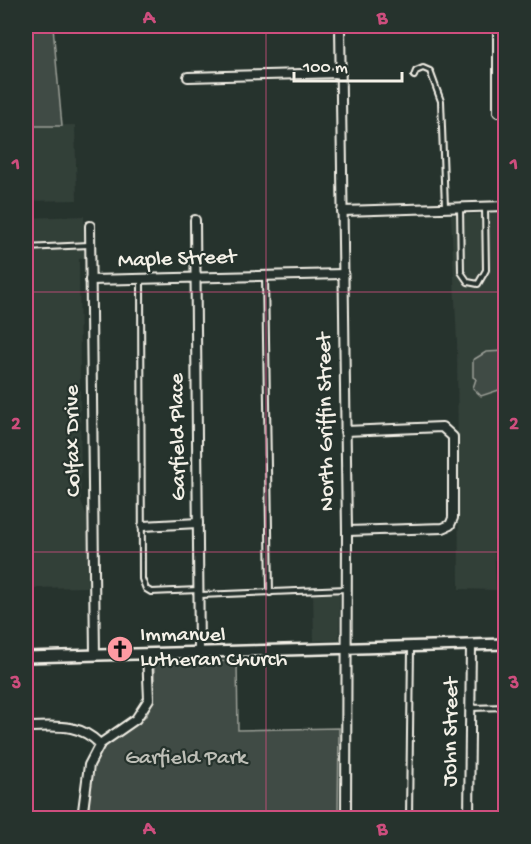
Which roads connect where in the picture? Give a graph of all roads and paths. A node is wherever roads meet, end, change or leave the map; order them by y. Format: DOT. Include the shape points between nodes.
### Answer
graph roads {
  1 [pos="340,26"];
  2 [pos="498,26"];
  3 [pos="341,73"];
  4 [pos="414,76"];
  5 [pos="188,77"];
  6 [pos="506,112"];
  7 [pos="506,206"];
  8 [pos="460,207"];
  9 [pos="485,207"];
  10 [pos="445,208"];
  11 [pos="342,211"];
  12 [pos="195,220"];
  13 [pos="90,226"];
  14 [pos="90,245"];
  15 [pos="26,248"];
  16 [pos="343,274"];
  17 [pos="265,275"];
  18 [pos="195,278"];
  19 [pos="141,279"];
  20 [pos="90,280"];
  21 [pos="345,431"];
  22 [pos="198,523"];
  23 [pos="143,526"];
  24 [pos="347,531"];
  25 [pos="347,589"];
  26 [pos="199,592"];
  27 [pos="270,593"];
  28 [pos="506,645"];
  29 [pos="471,646"];
  30 [pos="411,648"];
  31 [pos="347,650"];
  32 [pos="200,653"];
  33 [pos="147,654"];
  34 [pos="95,655"];
  35 [pos="26,657"];
  36 [pos="506,707"];
  37 [pos="470,708"];
  38 [pos="26,727"];
  39 [pos="100,744"];
  40 [pos="82,819"];
  41 [pos="346,819"];
  42 [pos="409,819"];
  43 [pos="469,819"];
  1 -- 3 [label="street, North Griffin Street"];
  2 -- 6 [label="street" via="498,112"];
  3 -- 5 [label="street"];
  3 -- 11 [label="street, North Griffin Street"];
  4 -- 10 [label="lane" via="416,70 430,71 441,101"];
  7 -- 9 [label="street"];
  8 -- 9 [label="street"];
  8 -- 9 [label="lane" via="462,272 468,282 478,284 486,270"];
  8 -- 10 [label="street"];
  10 -- 11 [label="street"];
  11 -- 16 [label="street, North Griffin Street"];
  12 -- 18 [label="street, Garfield Place"];
  13 -- 14 [label="street, Colfax Drive"];
  14 -- 15 [label="lane"];
  14 -- 20 [label="street, Colfax Drive"];
  16 -- 17 [label="street, Maple Street"];
  16 -- 21 [label="street, North Griffin Street"];
  17 -- 18 [label="street, Maple Street"];
  17 -- 27 [label="lane"];
  18 -- 19 [label="street, Maple Street"];
  18 -- 22 [label="street, Garfield Place"];
  19 -- 20 [label="street, Maple Street"];
  19 -- 23 [label="lane"];
  20 -- 34 [label="street, Colfax Drive"];
  21 -- 24 [label="street, North Griffin Street"];
  21 -- 24 [label="street" via="442,427 453,437 450,525"];
  22 -- 23 [label="street"];
  22 -- 26 [label="street, Garfield Place"];
  23 -- 26 [label="lane" via="142,579 146,589"];
  24 -- 25 [label="street, North Griffin Street"];
  25 -- 27 [label="lane"];
  25 -- 31 [label="street, North Griffin Street"];
  26 -- 27 [label="lane"];
  26 -- 32 [label="street, Garfield Place"];
  28 -- 29 [label="street"];
  29 -- 30 [label="street"];
  29 -- 37 [label="street, John Street"];
  30 -- 31 [label="street"];
  30 -- 42 [label="lane"];
  31 -- 32 [label="street"];
  31 -- 41 [label="street, North Griffin Street"];
  32 -- 33 [label="street"];
  33 -- 34 [label="street"];
  33 -- 39 [label="street" via="149,699 136,719"];
  34 -- 35 [label="street"];
  36 -- 37 [label="lane"];
  37 -- 43 [label="street, John Street"];
  38 -- 39 [label="street" via="70,727 87,732"];
  39 -- 40 [label="street" via="89,765"];
}
